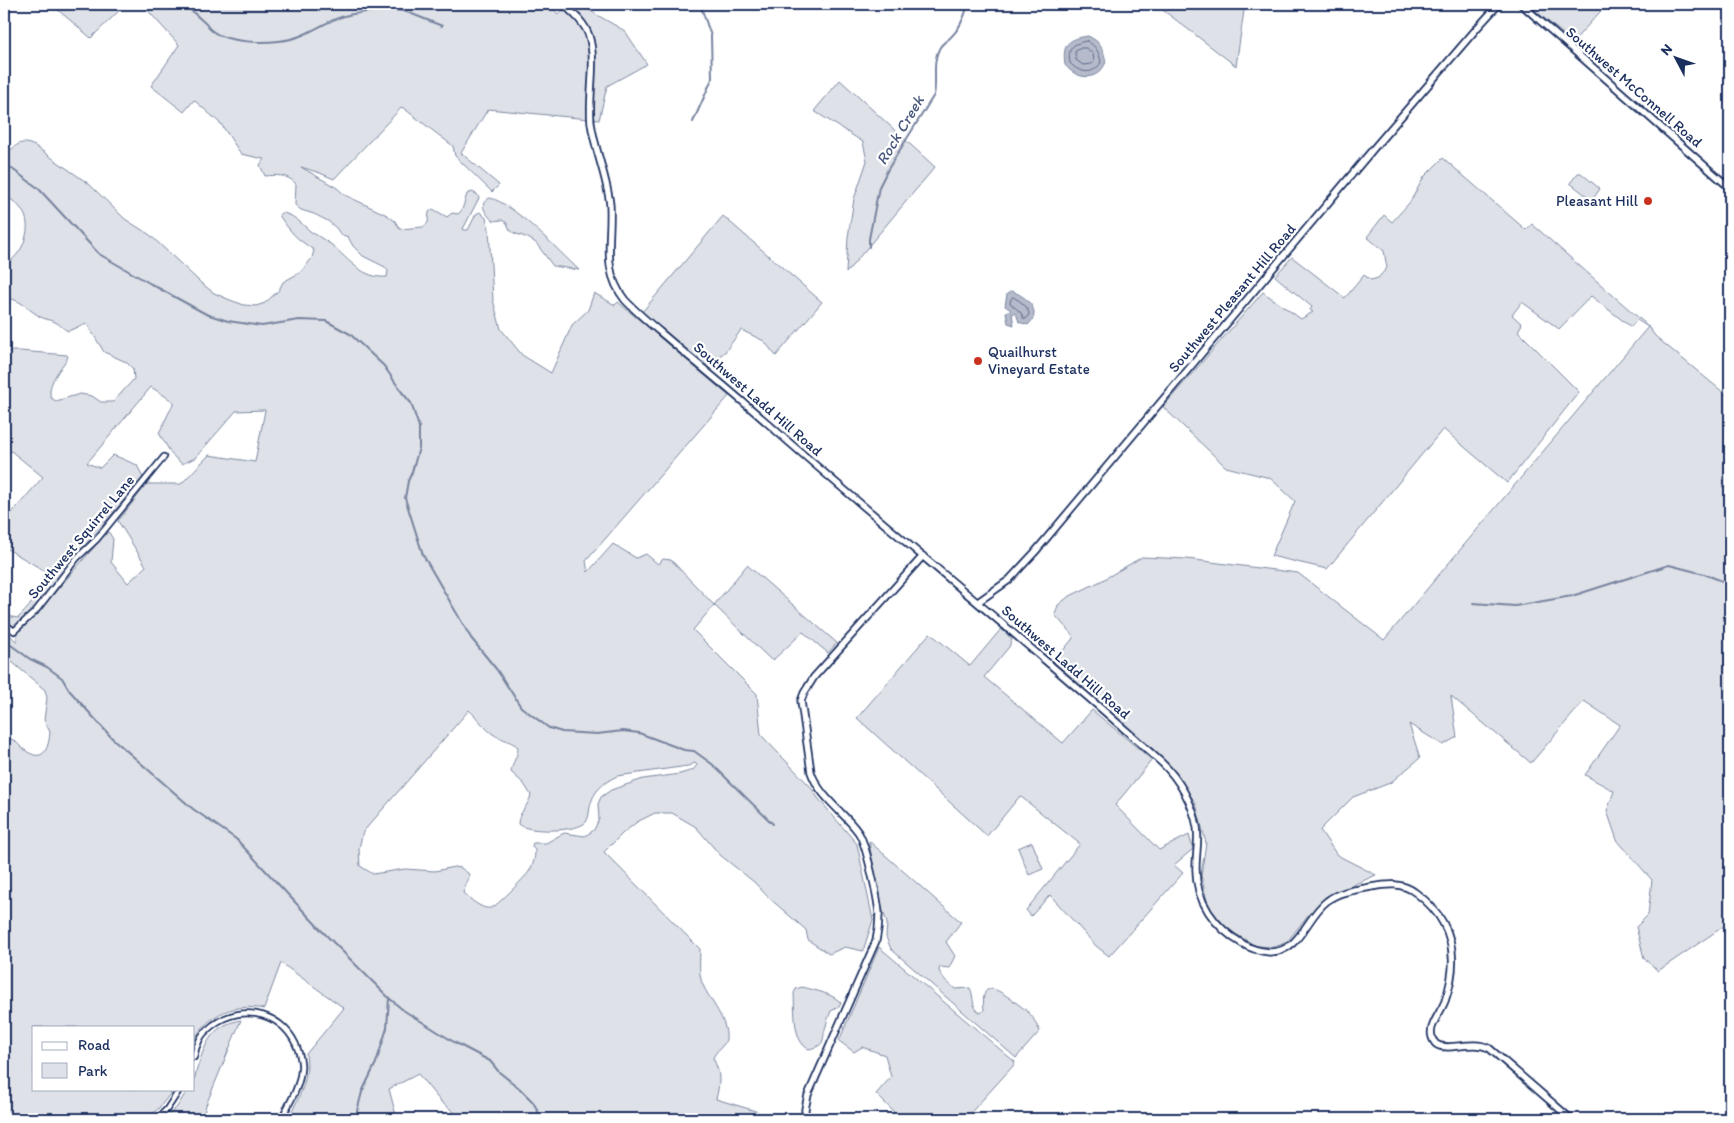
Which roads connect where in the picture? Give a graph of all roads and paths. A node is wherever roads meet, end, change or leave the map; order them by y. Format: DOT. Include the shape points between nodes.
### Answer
graph roads {
  1 [pos="563,4"];
  2 [pos="1499,4"];
  3 [pos="1522,4"];
  4 [pos="1730,188"];
  5 [pos="164,456"];
  6 [pos="923,556"];
  7 [pos="978,602"];
  8 [pos="4,623"];
  9 [pos="195,1054"];
  10 [pos="179,1090"];
  11 [pos="157,1119"];
  12 [pos="281,1119"];
  13 [pos="805,1119"];
  14 [pos="1571,1119"];
  1 -- 6 [label="street, Southwest Ladd Hill Road" via="585,27 590,41 591,125 608,196 610,269 619,291 638,313"];
  2 -- 7 [label="street, Southwest Pleasant Hill Road" via="1034,552 1009,580"];
  3 -- 4 [label="street, Southwest McConnell Road"];
  5 -- 8 [label="street, Southwest Squirrel Lane" via="35,612 14,631"];
  6 -- 7 [label="street, Southwest Ladd Hill Road"];
  6 -- 13 [label="street" via="814,677 801,701 815,783 861,837 879,913 876,941 808,1095"];
  7 -- 14 [label="street, Southwest Ladd Hill Road" via="1173,774 1197,826 1196,873 1200,895 1223,929 1251,948 1277,952 1293,943 1331,898 1389,884 1411,889 1440,918 1452,944 1450,981 1432,1029 1435,1042 1446,1047 1473,1044 1486,1047"];
  9 -- 12 [label="street" via="206,1030 232,1015 250,1012 276,1021 295,1041 302,1067 300,1079"];
  10 -- 11 [label="street"];
}
